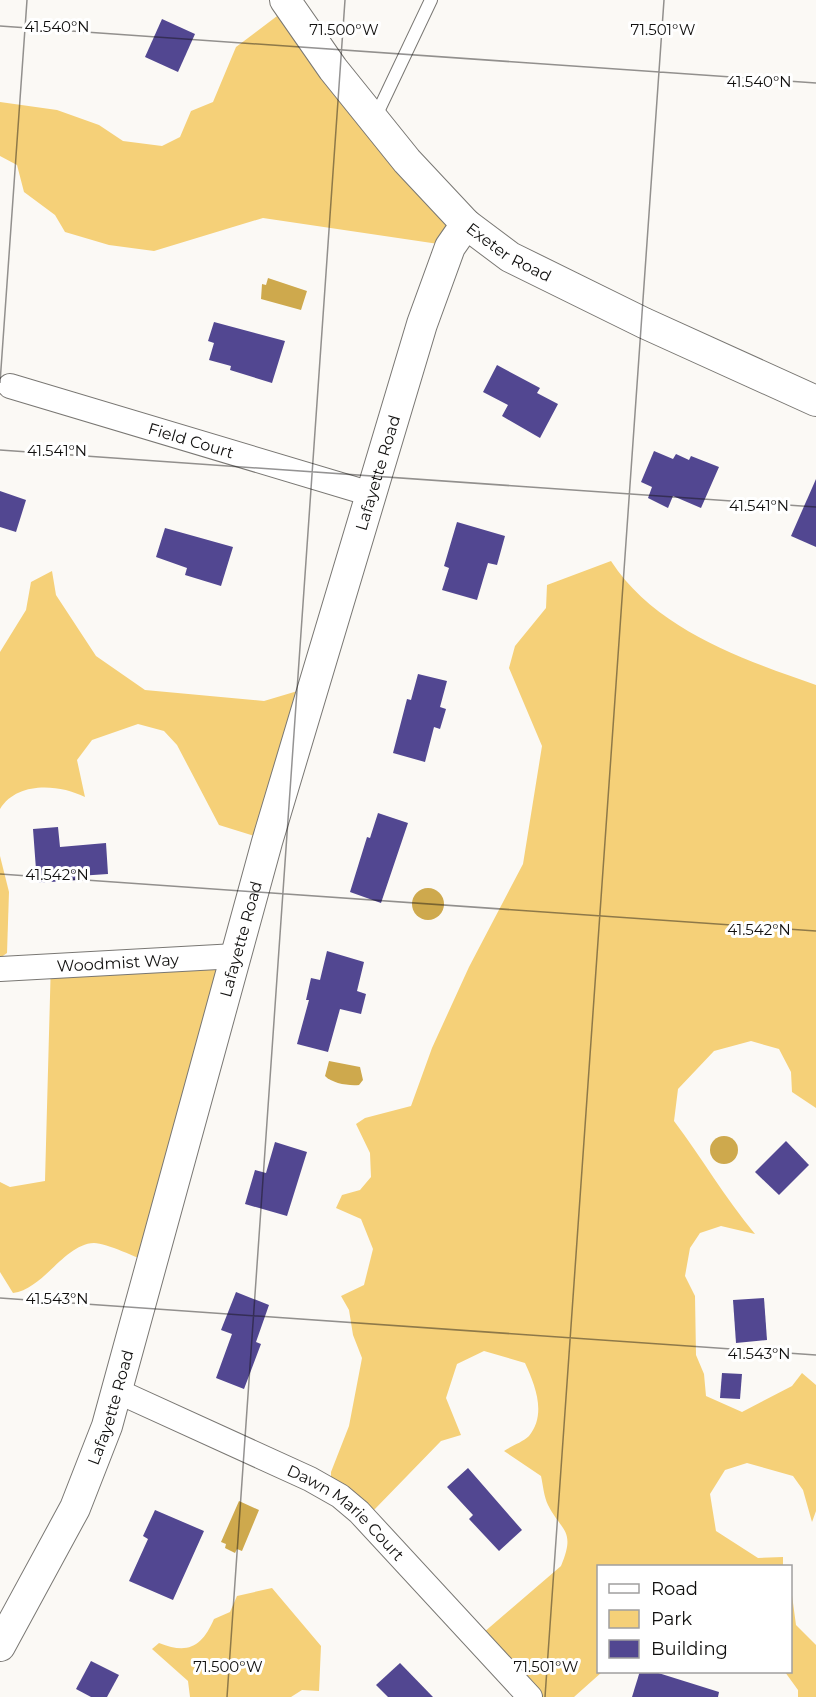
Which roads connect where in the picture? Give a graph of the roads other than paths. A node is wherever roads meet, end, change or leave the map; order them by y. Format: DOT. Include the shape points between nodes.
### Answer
graph roads {
  1 [pos="285,0"];
  2 [pos="431,0"];
  3 [pos="374,120"];
  4 [pos="466,224"];
  5 [pos="10,386"];
  6 [pos="816,401"];
  7 [pos="371,494"];
  8 [pos="236,956"];
  9 [pos="0,969"];
  10 [pos="117,1391"];
  11 [pos="0,1646"];
  12 [pos="530,1697"];
  1 -- 3 [label="street, Exeter Road"];
  2 -- 3 [label="lane"];
  3 -- 4 [label="street, Exeter Road"];
  4 -- 6 [label="street, Exeter Road" via="510,257"];
  4 -- 7 [label="street, Lafayette Road" via="450,247 422,324"];
  5 -- 7 [label="street, Field Court"];
  7 -- 8 [label="street, Lafayette Road"];
  8 -- 9 [label="street, Woodmist Way"];
  8 -- 10 [label="street, Lafayette Road"];
  10 -- 11 [label="street, Lafayette Road" via="75,1508"];
  10 -- 12 [label="street, Dawn Marie Court" via="340,1496"];
}
